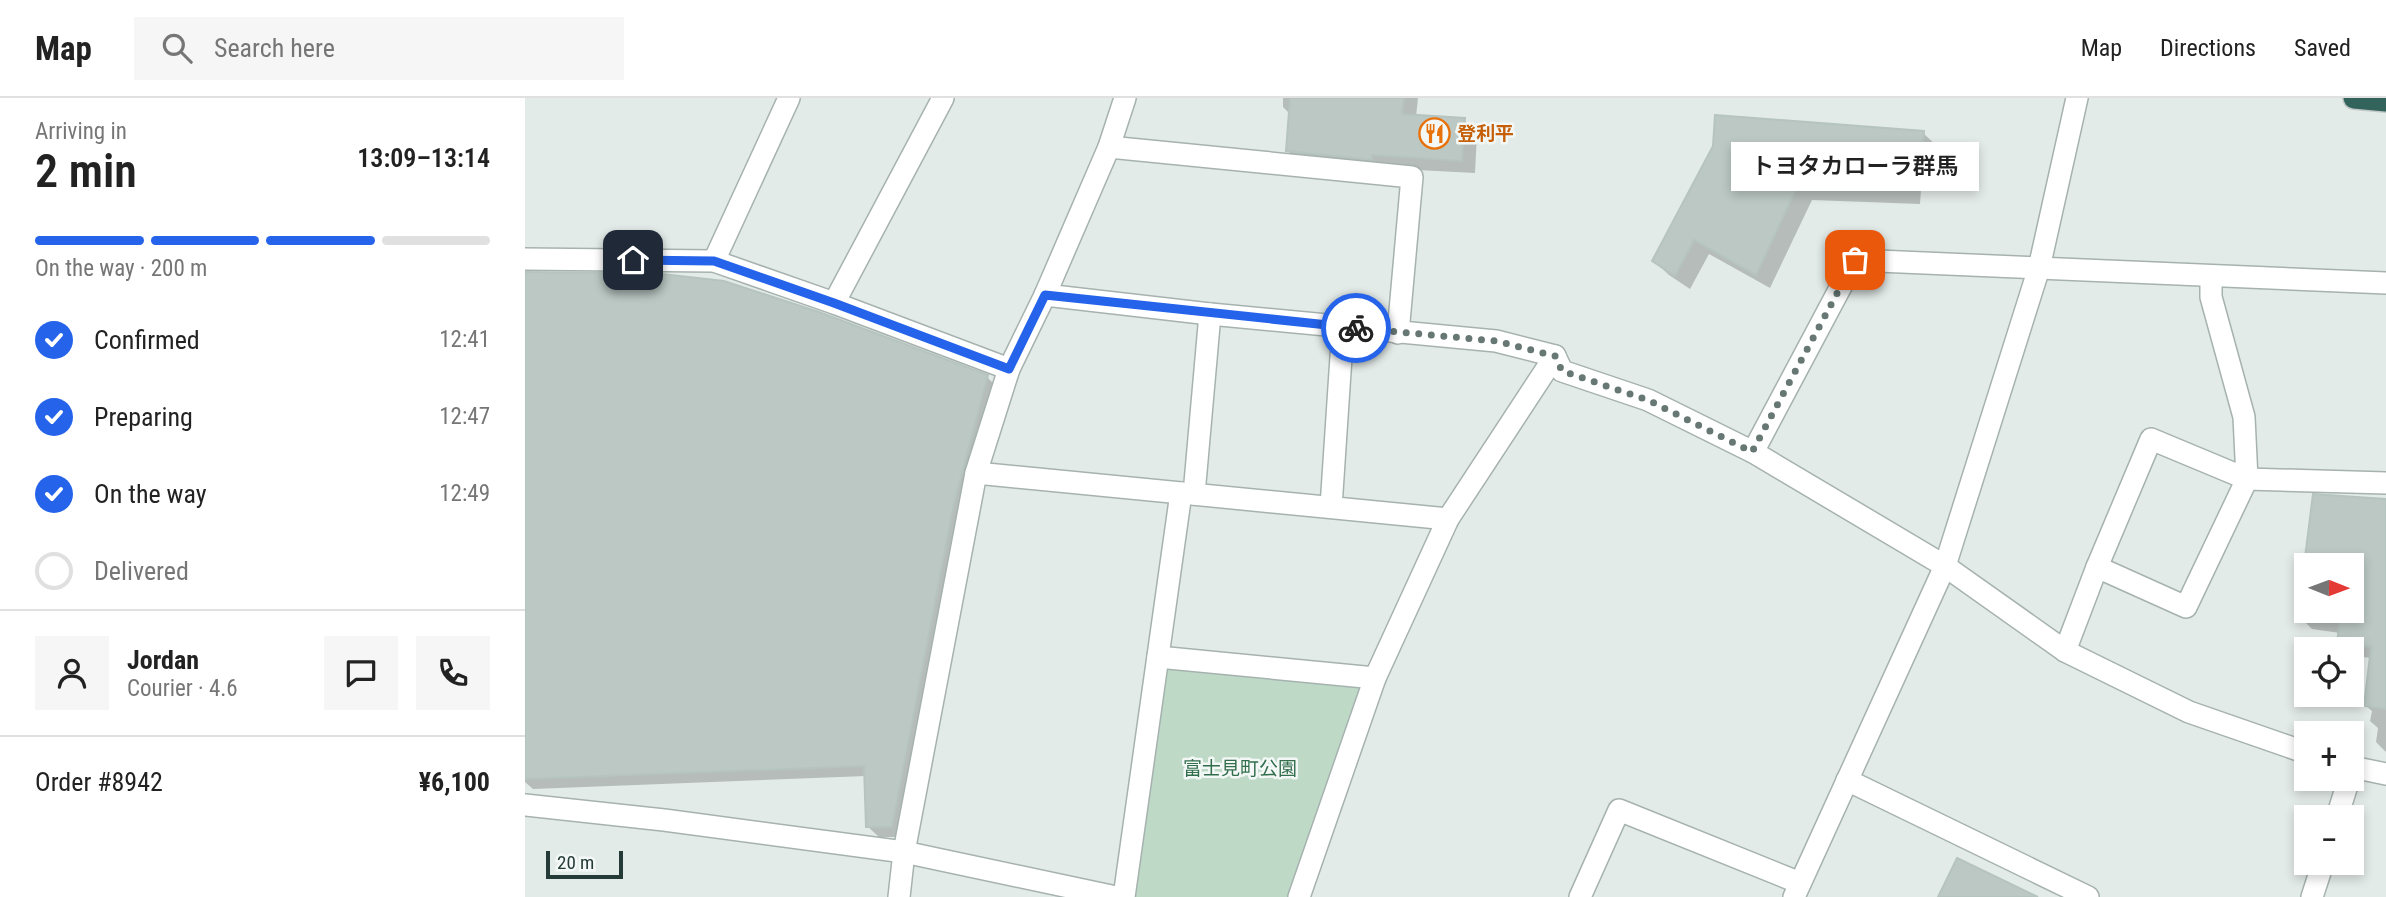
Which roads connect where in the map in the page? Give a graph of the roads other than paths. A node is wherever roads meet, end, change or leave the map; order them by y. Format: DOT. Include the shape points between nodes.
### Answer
graph roads {
  1 [pos="789,98"];
  2 [pos="943,98"];
  3 [pos="1125,98"];
  4 [pos="2077,98"];
  5 [pos="2354,98"];
  6 [pos="2386,101"];
  7 [pos="1109,146"];
  8 [pos="525,259"];
  9 [pos="714,261"];
  10 [pos="2039,268"];
  11 [pos="2211,276"];
  12 [pos="2386,284"];
  13 [pos="1045,295"];
  14 [pos="834,303"];
  15 [pos="1210,314"];
  16 [pos="1343,327"];
  17 [pos="1398,332"];
  18 [pos="1555,356"];
  19 [pos="1009,369"];
  20 [pos="1752,452"];
  21 [pos="976,473"];
  22 [pos="2247,479"];
  23 [pos="2386,483"];
  24 [pos="1188,494"];
  25 [pos="1331,507"];
  26 [pos="1448,519"];
  27 [pos="1945,566"];
  28 [pos="2097,567"];
  29 [pos="2065,651"];
  30 [pos="1158,657"];
  31 [pos="1375,678"];
  32 [pos="2294,748"];
  33 [pos="2364,770"];
  34 [pos="2386,774"];
  35 [pos="1847,780"];
  36 [pos="525,805"];
  37 [pos="904,852"];
  38 [pos="2319,875"];
  39 [pos="1797,890"];
  40 [pos="899,897"];
  41 [pos="1116,897"];
  42 [pos="1124,897"];
  43 [pos="1299,897"];
  44 [pos="1580,897"];
  45 [pos="2088,897"];
  46 [pos="2312,897"];
  1 -- 9 [label="street"];
  2 -- 14 [label="street"];
  3 -- 7 [label="street"];
  4 -- 10 [label="street"];
  5 -- 6 [label="highway"];
  7 -- 13 [label="street"];
  7 -- 17 [label="street" via="1412,177"];
  8 -- 9 [label="street"];
  9 -- 14 [label="street"];
  10 -- 11 [label="street"];
  10 -- 20 [label="street" via="1855,260"];
  10 -- 27 [label="street"];
  11 -- 12 [label="street"];
  11 -- 22 [label="street" via="2211,297 2244,417"];
  13 -- 15 [label="street"];
  13 -- 19 [label="street"];
  14 -- 19 [label="street"];
  15 -- 16 [label="street"];
  15 -- 24 [label="street"];
  16 -- 17 [label="street"];
  16 -- 25 [label="street"];
  17 -- 18 [label="street" via="1496,341"];
  18 -- 20 [label="street" via="1562,371 1648,400"];
  18 -- 26 [label="street"];
  19 -- 21 [label="street"];
  20 -- 27 [label="street"];
  21 -- 24 [label="street"];
  21 -- 37 [label="street"];
  22 -- 23 [label="street"];
  22 -- 28 [label="street" via="2186,607"];
  22 -- 28 [label="street" via="2151,439"];
  24 -- 25 [label="street"];
  24 -- 30 [label="street"];
  25 -- 26 [label="street"];
  26 -- 31 [label="street"];
  27 -- 29 [label="street"];
  27 -- 35 [label="street"];
  28 -- 29 [label="street"];
  29 -- 32 [label="street" via="2189,712"];
  30 -- 31 [label="street"];
  30 -- 42 [label="street"];
  31 -- 43 [label="street"];
  33 -- 34 [label="street"];
  35 -- 39 [label="street"];
  35 -- 45 [label="street"];
  36 -- 37 [label="street"];
  37 -- 40 [label="street"];
  37 -- 41 [label="street"];
  38 -- 46 [label="street"];
  39 -- 44 [label="street" via="1619,810"];
}
